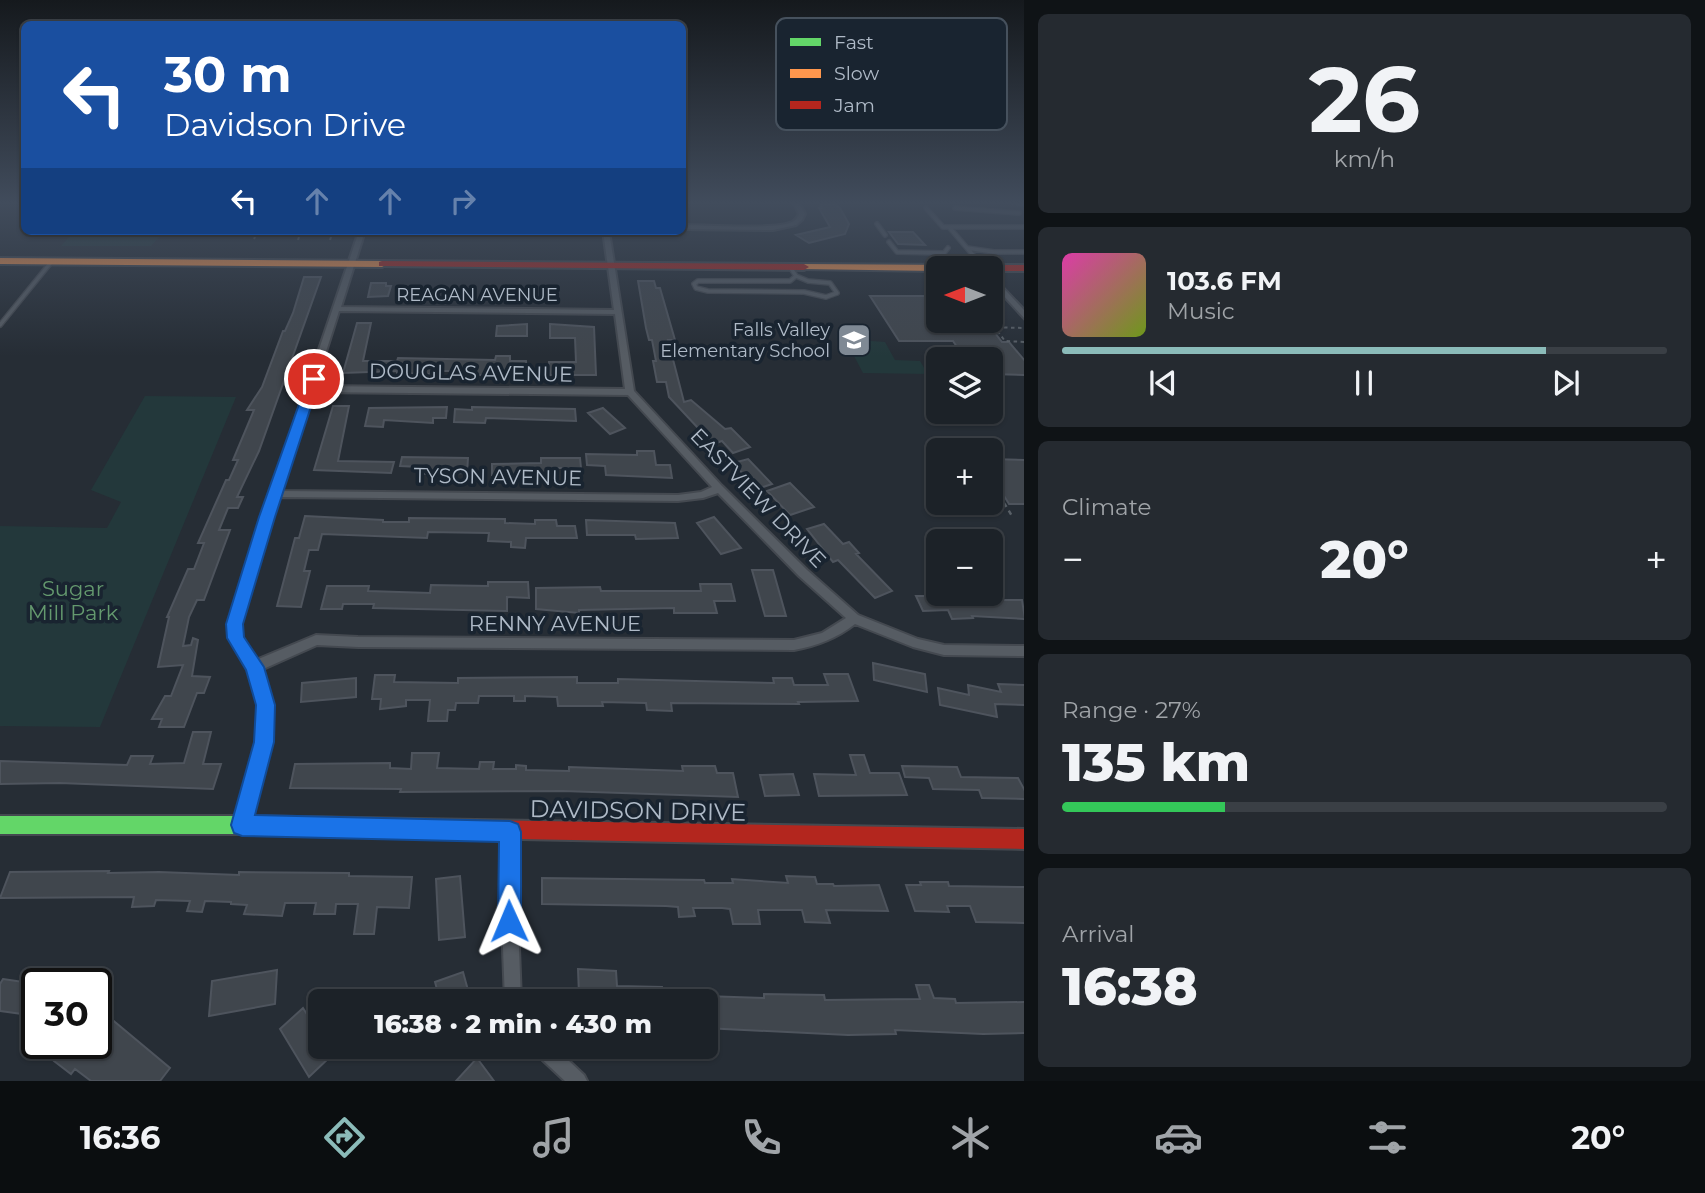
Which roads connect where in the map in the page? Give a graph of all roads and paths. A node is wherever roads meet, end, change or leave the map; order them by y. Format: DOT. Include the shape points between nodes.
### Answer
graph roads {
  1 [pos="354,254"];
  2 [pos="608,254"];
  3 [pos="0,261"];
  4 [pos="52,261"];
  5 [pos="351,264"];
  6 [pos="609,265"];
  7 [pos="1003,268"];
  8 [pos="1024,268"];
  9 [pos="926,269"];
  10 [pos="793,271"];
  11 [pos="1003,292"];
  12 [pos="1003,308"];
  13 [pos="1008,308"];
  14 [pos="335,309"];
  15 [pos="618,312"];
  16 [pos="1024,317"];
  17 [pos="0,325"];
  18 [pos="1003,327"];
  19 [pos="1023,328"];
  20 [pos="998,333"];
  21 [pos="1024,342"];
  22 [pos="311,390"];
  23 [pos="630,392"];
  24 [pos="719,488"];
  25 [pos="275,494"];
  26 [pos="1003,501"];
  27 [pos="1012,516"];
  28 [pos="854,618"];
  29 [pos="1024,651"];
  30 [pos="254,667"];
  31 [pos="0,825"];
  32 [pos="242,825"];
  33 [pos="510,832"];
  34 [pos="1024,839"];
  35 [pos="513,989"];
  36 [pos="554,1059"];
  37 [pos="578,1081"];
  1 -- 5 [label="street"];
  2 -- 6 [label="street"];
  3 -- 4 [label="main road"];
  4 -- 5 [label="main road"];
  4 -- 17 [label="lane"];
  5 -- 6 [label="main road"];
  5 -- 14 [label="street"];
  6 -- 10 [label="main road"];
  6 -- 15 [label="street"];
  7 -- 8 [label="main road"];
  9 -- 10 [label="main road"];
  10 -- 10 [label="lane" via="790,281 694,284 708,291 808,292 826,297 837,293 830,283 808,281"];
  11 -- 16 [label="street"];
  12 -- 13 [label="path"];
  14 -- 15 [label="street, REAGAN AVENUE"];
  14 -- 22 [label="street"];
  15 -- 23 [label="street"];
  18 -- 19 [label="path"];
  20 -- 21 [label="path" via="1005,341"];
  22 -- 23 [label="street, DOUGLAS AVENUE"];
  22 -- 25 [label="street"];
  23 -- 24 [label="street, EASTVIEW DRIVE"];
  24 -- 25 [label="street, TYSON AVENUE" via="678,498"];
  24 -- 28 [label="street, EASTVIEW DRIVE"];
  25 -- 30 [label="street" via="235,624 236,638"];
  26 -- 27 [label="path"];
  28 -- 29 [label="street, EASTVIEW DRIVE" via="944,650"];
  28 -- 30 [label="street, RENNY AVENUE" via="836,633 794,645 316,640"];
  30 -- 32 [label="street" via="265,705 264,742"];
  31 -- 32 [label="main road, DAVIDSON DRIVE"];
  32 -- 33 [label="main road, DAVIDSON DRIVE"];
  33 -- 34 [label="main road, DAVIDSON DRIVE"];
  33 -- 35 [label="street"];
  36 -- 37 [label="street"];
}
